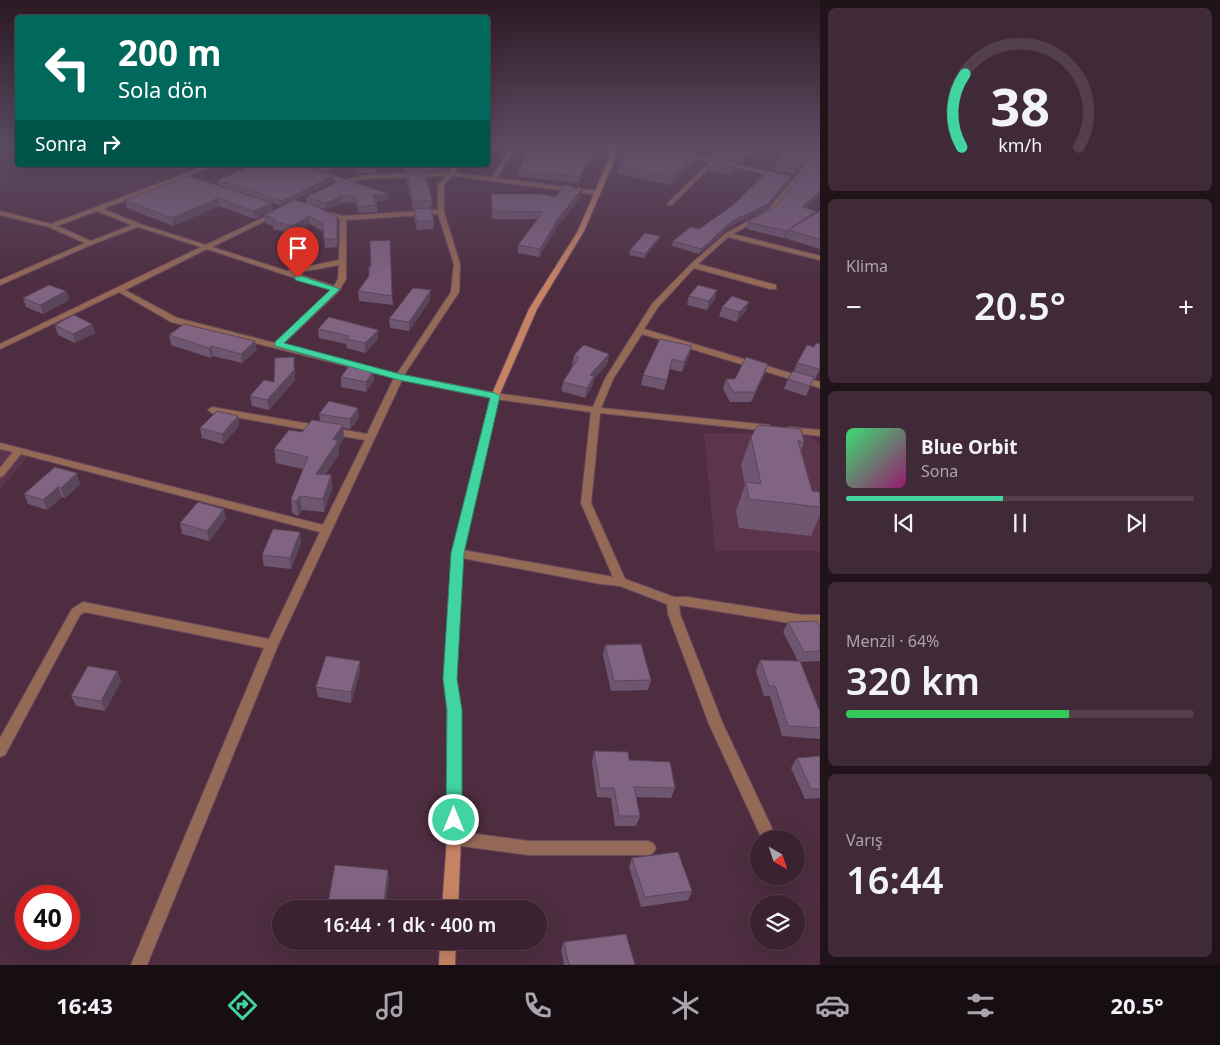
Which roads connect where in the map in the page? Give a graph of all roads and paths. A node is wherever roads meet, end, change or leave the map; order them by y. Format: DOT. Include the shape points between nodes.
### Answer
graph roads {
  1 [pos="142,192"];
  2 [pos="440,192"];
  3 [pos="589,192"];
  4 [pos="682,192"];
  5 [pos="785,192"];
  6 [pos="597,193"];
  7 [pos="670,204"];
  8 [pos="274,207"];
  9 [pos="310,208"];
  10 [pos="98,209"];
  11 [pos="441,212"];
  12 [pos="0,213"];
  13 [pos="343,218"];
  14 [pos="138,225"];
  15 [pos="51,226"];
  16 [pos="727,235"];
  17 [pos="91,243"];
  18 [pos="204,248"];
  19 [pos="820,258"];
  20 [pos="341,262"];
  21 [pos="693,266"];
  22 [pos="285,274"];
  23 [pos="0,283"];
  24 [pos="773,287"];
  25 [pos="336,289"];
  26 [pos="120,290"];
  27 [pos="641,331"];
  28 [pos="278,344"];
  29 [pos="0,347"];
  30 [pos="399,377"];
  31 [pos="820,385"];
  32 [pos="495,396"];
  33 [pos="212,410"];
  34 [pos="596,410"];
  35 [pos="820,433"];
  36 [pos="371,438"];
  37 [pos="0,446"];
  38 [pos="18,452"];
  39 [pos="0,474"];
  40 [pos="327,530"];
  41 [pos="458,553"];
  42 [pos="621,582"];
  43 [pos="673,602"];
  44 [pos="820,620"];
  45 [pos="272,645"];
  46 [pos="0,751"];
  47 [pos="766,830"];
  48 [pos="454,838"];
  49 [pos="648,848"];
  50 [pos="451,900"];
  51 [pos="448,950"];
  52 [pos="139,965"];
  53 [pos="447,965"];
  1 -- 10 [label="street"];
  2 -- 11 [label="street"];
  3 -- 6 [label="street"];
  4 -- 7 [label="street"];
  5 -- 16 [label="street" via="770,211"];
  6 -- 32 [label="street" via="581,231 533,310"];
  8 -- 18 [label="street" via="283,210"];
  9 -- 13 [label="street"];
  10 -- 14 [label="street"];
  10 -- 15 [label="street"];
  11 -- 13 [label="street"];
  11 -- 30 [label="street" via="457,264 455,292"];
  12 -- 15 [label="street"];
  13 -- 20 [label="street" via="344,258"];
  14 -- 17 [label="street"];
  14 -- 18 [label="street"];
  15 -- 17 [label="street"];
  16 -- 19 [label="street"];
  16 -- 21 [label="street"];
  17 -- 23 [label="street"];
  18 -- 22 [label="street"];
  18 -- 26 [label="street"];
  20 -- 22 [label="street"];
  20 -- 25 [label="street" via="342,279"];
  21 -- 24 [label="street"];
  21 -- 27 [label="street" via="655,306"];
  22 -- 25 [label="street"];
  25 -- 28 [label="street"];
  26 -- 28 [label="street" via="174,320"];
  26 -- 29 [label="street"];
  27 -- 31 [label="street"];
  27 -- 34 [label="street" via="609,380"];
  28 -- 30 [label="street"];
  30 -- 32 [label="street"];
  30 -- 36 [label="street"];
  32 -- 34 [label="street"];
  32 -- 41 [label="street"];
  33 -- 36 [label="street"];
  34 -- 35 [label="street"];
  34 -- 42 [label="street" via="586,503"];
  36 -- 40 [label="street"];
  37 -- 38 [label="street"];
  38 -- 39 [label="street"];
  38 -- 40 [label="street"];
  40 -- 45 [label="street"];
  41 -- 42 [label="street"];
  41 -- 48 [label="street" via="450,679 454,710"];
  42 -- 43 [label="street"];
  43 -- 44 [label="street" via="687,601 802,620"];
  43 -- 47 [label="street" via="674,614 716,724"];
  45 -- 46 [label="street" via="83,607 76,612"];
  45 -- 52 [label="street"];
  48 -- 49 [label="street" via="529,848"];
  48 -- 50 [label="street"];
  51 -- 53 [label="street"];
}
